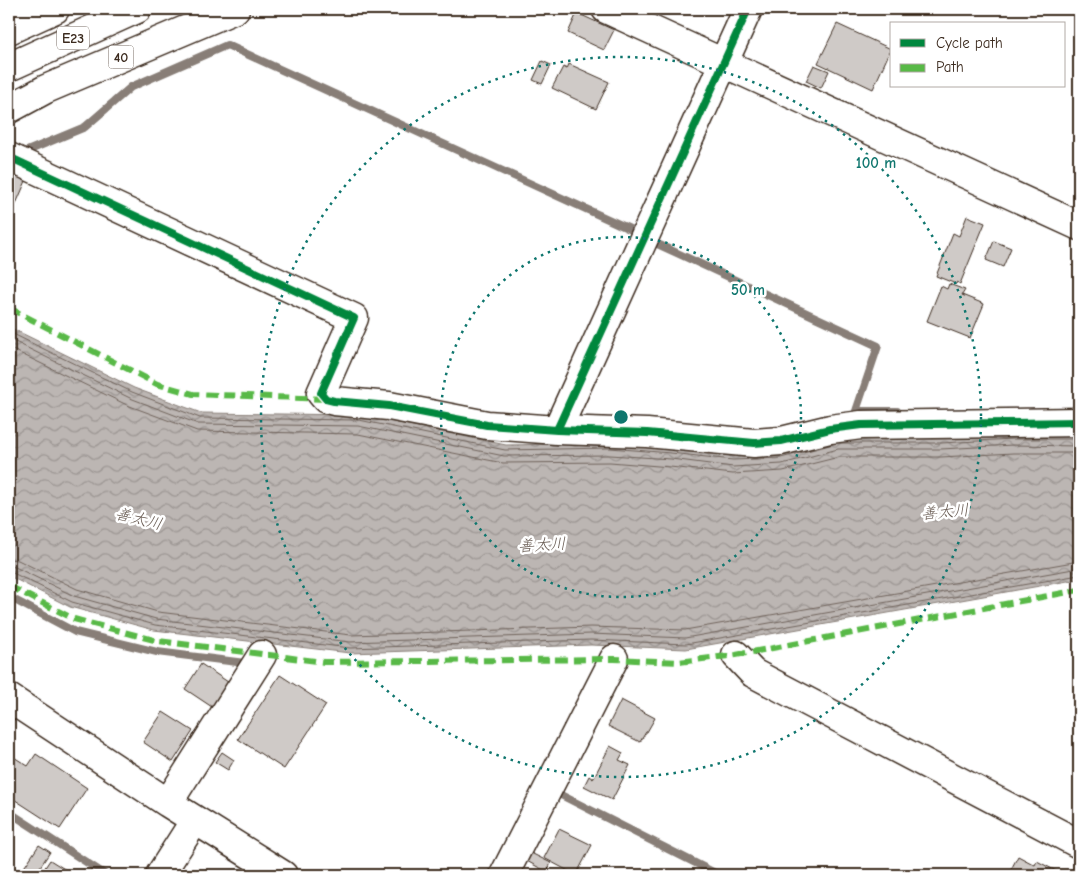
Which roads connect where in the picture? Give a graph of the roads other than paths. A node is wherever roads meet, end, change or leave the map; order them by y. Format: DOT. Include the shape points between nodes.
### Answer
graph roads {
  1 [pos="55,9"];
  2 [pos="137,9"];
  3 [pos="235,9"];
  4 [pos="606,9"];
  5 [pos="748,9"];
  6 [pos="9,30"];
  7 [pos="724,62"];
  8 [pos="9,67"];
  9 [pos="9,109"];
  10 [pos="9,157"];
  11 [pos="1079,226"];
  12 [pos="1079,422"];
  13 [pos="557,430"];
  14 [pos="262,655"];
  15 [pos="736,655"];
  16 [pos="614,659"];
  17 [pos="9,698"];
  18 [pos="168,803"];
  19 [pos="195,820"];
  20 [pos="1079,844"];
  21 [pos="160,875"];
  22 [pos="283,875"];
  23 [pos="504,875"];
  1 -- 6 [label="main road, E23"];
  2 -- 8 [label="main road, E23"];
  3 -- 9 [label="main road, 40" via="46,89"];
  4 -- 7 [label="main road"];
  5 -- 7 [label="main road"];
  7 -- 11 [label="main road"];
  7 -- 13 [label="main road"];
  10 -- 13 [label="main road" via="354,318 321,393 326,400 388,406 487,425"];
  12 -- 13 [label="main road" via="862,425 754,443 647,433"];
  14 -- 18 [label="main road"];
  15 -- 20 [label="main road" via="753,673"];
  16 -- 23 [label="main road"];
  17 -- 18 [label="main road"];
  18 -- 19 [label="main road"];
  19 -- 21 [label="main road"];
  19 -- 22 [label="main road"];
}
